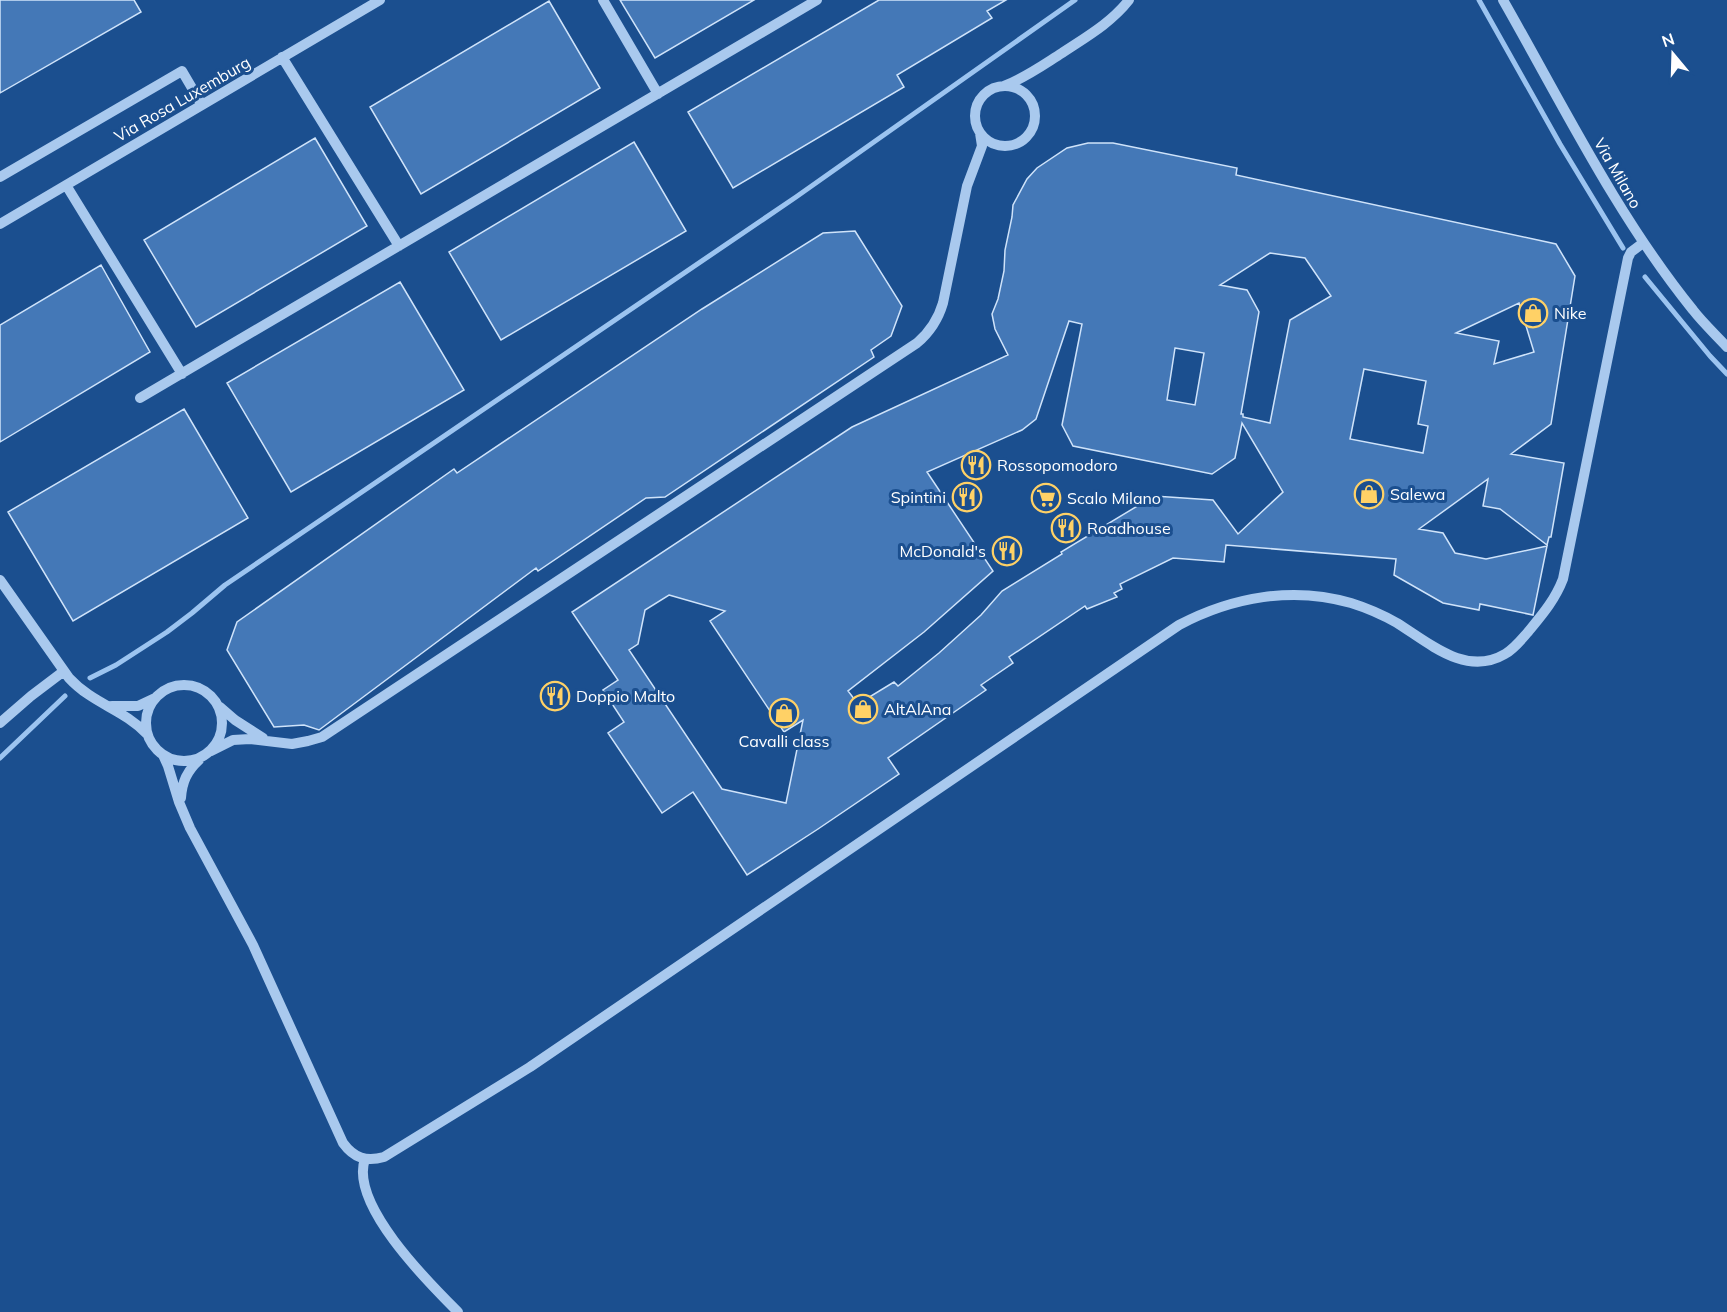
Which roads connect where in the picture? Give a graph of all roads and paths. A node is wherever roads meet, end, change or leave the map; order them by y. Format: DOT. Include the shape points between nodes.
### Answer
graph roads {
  1 [pos="380,0"];
  2 [pos="603,0"];
  3 [pos="817,0"];
  4 [pos="1129,0"];
  5 [pos="1503,0"];
  6 [pos="282,57"];
  7 [pos="1039,68"];
  8 [pos="1000,87"];
  9 [pos="658,94"];
  10 [pos="1028,99"];
  11 [pos="202,105"];
  12 [pos="980,133"];
  13 [pos="1005,146"];
  14 [pos="974,168"];
  15 [pos="0,177"];
  16 [pos="66,185"];
  17 [pos="0,224"];
  18 [pos="1643,243"];
  19 [pos="399,246"];
  20 [pos="1727,347"];
  21 [pos="182,374"];
  22 [pos="140,398"];
  23 [pos="0,580"];
  24 [pos="64,671"];
  25 [pos="155,698"];
  26 [pos="103,704"];
  27 [pos="218,704"];
  28 [pos="0,723"];
  29 [pos="147,734"];
  30 [pos="277,743"];
  31 [pos="212,751"];
  32 [pos="163,755"];
  33 [pos="201,758"];
  34 [pos="183,813"];
  35 [pos="365,1159"];
  36 [pos="458,1312"];
  1 -- 6 [label="street, Via Rosa Luxemburg"];
  2 -- 9 [label="street"];
  3 -- 9 [label="street"];
  4 -- 7 [label="street" via="1099,29"];
  5 -- 18 [label="street, Via Milano"];
  6 -- 11 [label="street, Via Rosa Luxemburg"];
  6 -- 19 [label="street"];
  7 -- 8 [label="street"];
  7 -- 10 [label="street" via="1028,80"];
  8 -- 10 [label="street" via="1019,90"];
  8 -- 12 [label="street" via="990,90 977,105 976,124"];
  9 -- 19 [label="street"];
  10 -- 13 [label="street" via="1034,114 1030,133 1014,145"];
  11 -- 15 [label="street" via="182,70"];
  11 -- 16 [label="street, Via Rosa Luxemburg"];
  12 -- 13 [label="street" via="986,140"];
  12 -- 14 [label="street" via="982,147"];
  13 -- 14 [label="street" via="985,156"];
  14 -- 30 [label="street" via="939,316 917,343 332,730 308,741"];
  16 -- 17 [label="street, Via Rosa Luxemburg"];
  16 -- 21 [label="street"];
  18 -- 20 [label="street, Via Milano" via="1694,312"];
  18 -- 35 [label="street" via="1628,258 1563,579 1551,605 1506,654 1483,662 1458,659 1376,612 1323,596 1270,596 1200,614 530,1067 384,1157"];
  19 -- 21 [label="street"];
  21 -- 22 [label="street"];
  23 -- 24 [label="street"];
  24 -- 26 [label="street" via="79,689"];
  24 -- 28 [label="street"];
  25 -- 26 [label="street" via="128,707"];
  25 -- 27 [label="street" via="164,690 188,685 200,688"];
  25 -- 29 [label="street" via="148,709"];
  26 -- 29 [label="street"];
  27 -- 30 [label="street" via="249,730"];
  27 -- 31 [label="street" via="222,728"];
  29 -- 32 [label="street"];
  30 -- 31 [label="street" via="233,740"];
  31 -- 33 [label="street"];
  32 -- 33 [label="street" via="175,761"];
  32 -- 34 [label="street"];
  33 -- 34 [label="street" via="185,776"];
  34 -- 35 [label="street" via="253,945 342,1143"];
  35 -- 36 [label="street" via="364,1180 376,1213 411,1262"];
}
